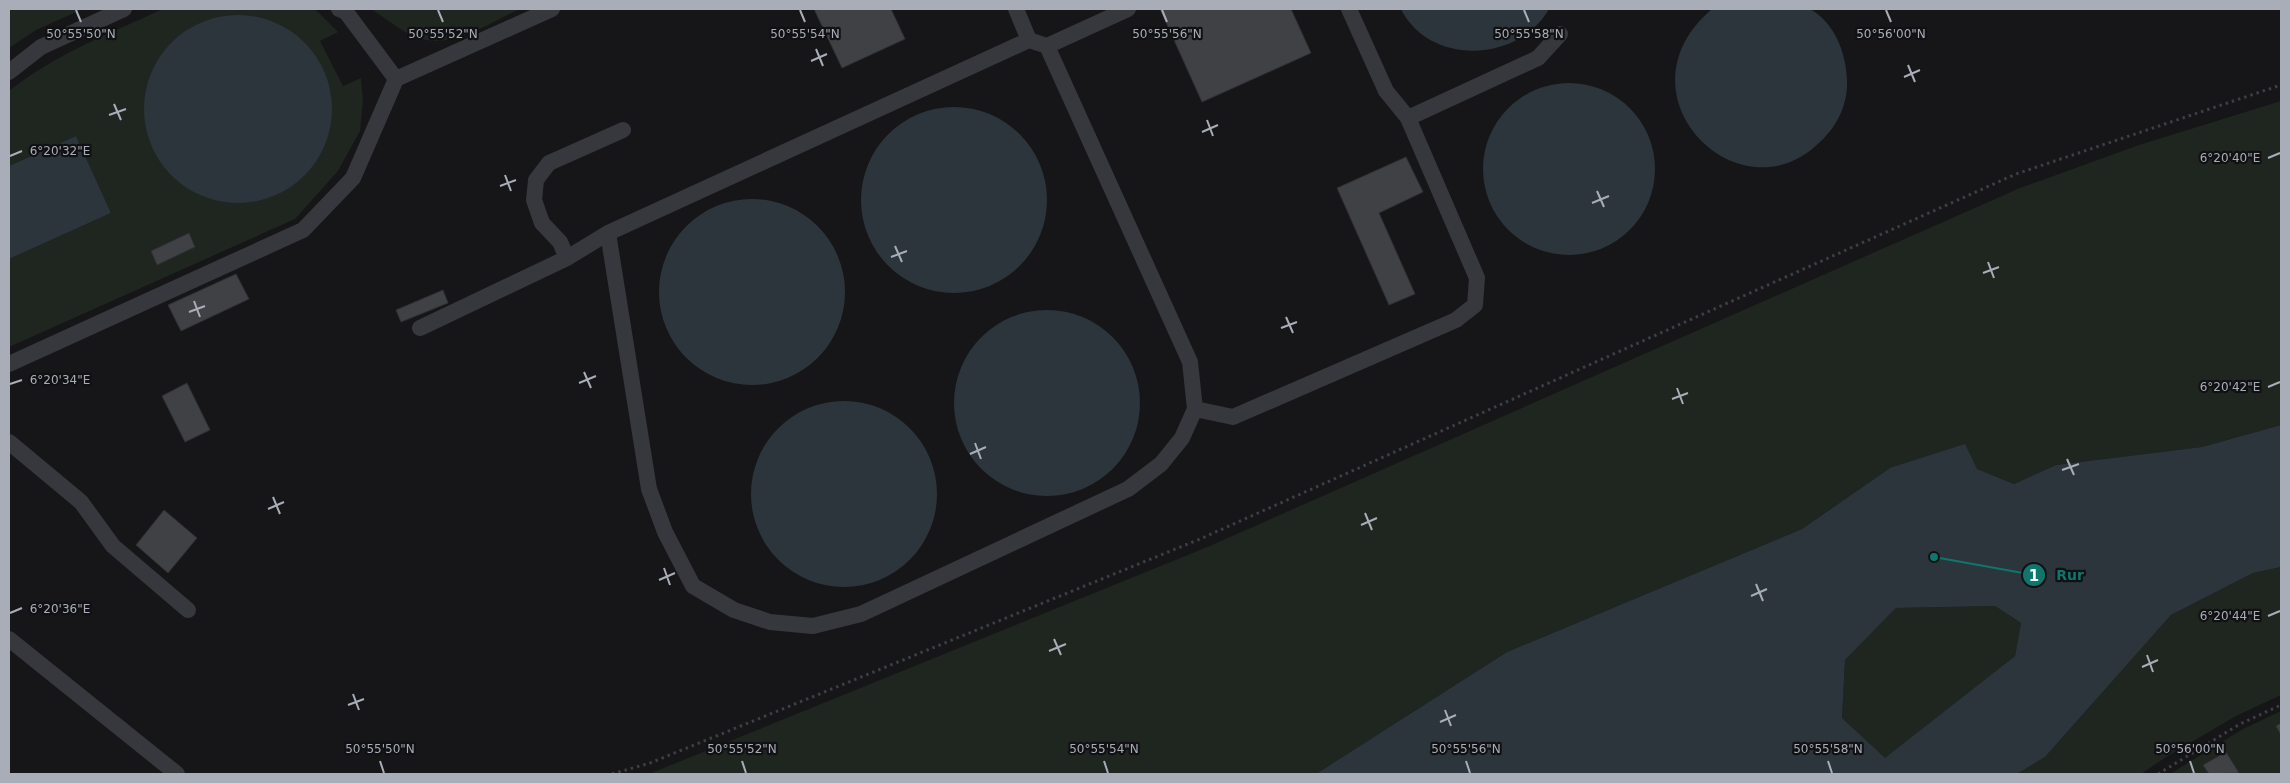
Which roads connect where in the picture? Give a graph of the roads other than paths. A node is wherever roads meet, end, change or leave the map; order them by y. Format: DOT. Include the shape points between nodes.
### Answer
graph roads {
  1 [pos="124,9"];
  2 [pos="339,9"];
  3 [pos="552,9"];
  4 [pos="1016,9"];
  5 [pos="1128,9"];
  6 [pos="1349,9"];
  7 [pos="1560,34"];
  8 [pos="1029,40"];
  9 [pos="1047,46"];
  10 [pos="9,72"];
  11 [pos="396,79"];
  12 [pos="1408,118"];
  13 [pos="622,130"];
  14 [pos="608,234"];
  15 [pos="567,258"];
  16 [pos="420,328"];
  17 [pos="9,364"];
  18 [pos="1195,409"];
  19 [pos="9,442"];
  20 [pos="188,610"];
  21 [pos="9,640"];
  22 [pos="177,774"];
  1 -- 10 [label="lane" via="41,47"];
  2 -- 11 [label="lane" via="346,12"];
  3 -- 11 [label="lane"];
  4 -- 8 [label="lane"];
  5 -- 9 [label="lane"];
  6 -- 12 [label="lane" via="1386,91"];
  7 -- 12 [label="lane" via="1538,58"];
  8 -- 9 [label="lane"];
  8 -- 14 [label="lane"];
  9 -- 18 [label="lane" via="1190,362"];
  11 -- 17 [label="lane" via="353,178 303,230"];
  12 -- 18 [label="lane" via="1477,278 1475,305 1456,320 1233,417"];
  13 -- 15 [label="lane" via="550,163 536,180 534,200 542,223 560,242"];
  14 -- 15 [label="lane"];
  14 -- 18 [label="lane" via="649,489 665,532 693,586 734,610 770,622 813,626 861,614 1128,489 1161,464 1182,438"];
  15 -- 16 [label="lane"];
  19 -- 20 [label="lane" via="81,502 113,546"];
  21 -- 22 [label="lane"];
}
